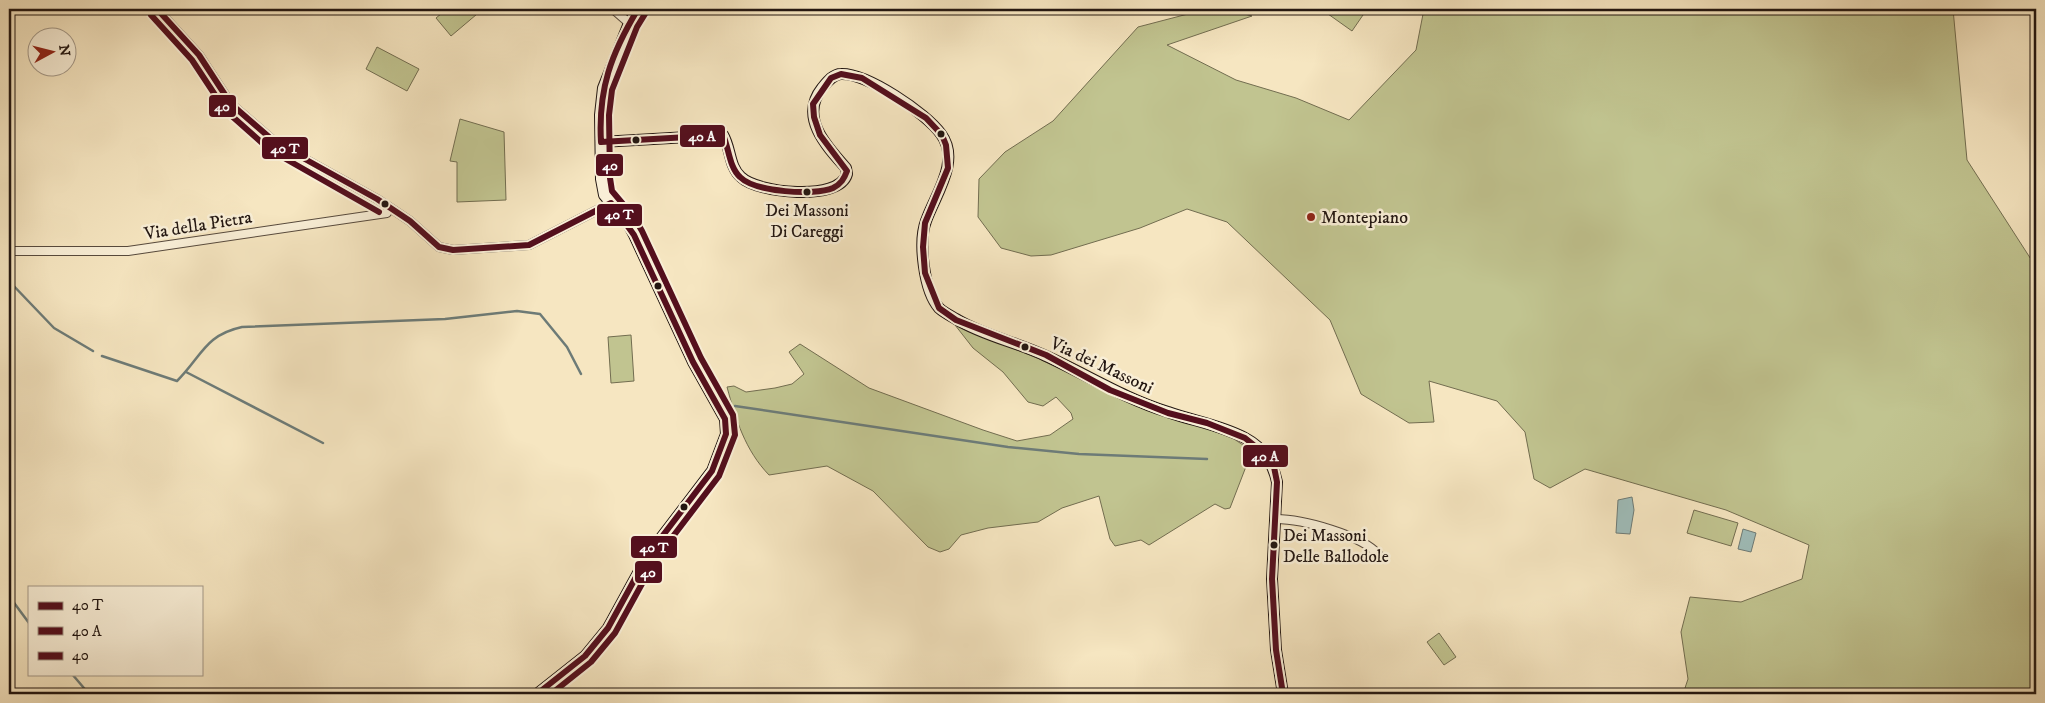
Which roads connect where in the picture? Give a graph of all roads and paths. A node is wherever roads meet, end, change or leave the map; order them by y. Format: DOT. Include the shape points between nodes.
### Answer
graph roads {
  1 [pos="157,9"];
  2 [pos="613,9"];
  3 [pos="638,9"];
  4 [pos="629,23"];
  5 [pos="601,142"];
  6 [pos="611,203"];
  7 [pos="389,209"];
  8 [pos="9,251"];
  9 [pos="1276,519"];
  10 [pos="1378,555"];
  11 [pos="537,694"];
  12 [pos="1283,694"];
  1 -- 7 [label="street" via="199,55 231,104 276,143 377,199"];
  2 -- 4 [label="street"];
  3 -- 4 [label="street"];
  4 -- 5 [label="street" via="603,88"];
  5 -- 6 [label="street" via="601,179 604,195"];
  5 -- 9 [label="street, Via dei Massoni" via="723,135 737,174 743,180 814,193 842,182 847,174 815,126 813,104 820,90 831,78 841,74 862,78 885,90 926,118 940,132 946,145 948,168 925,224 923,247 930,290 939,308 956,320 1046,356 1110,390 1246,438 1274,466"];
  6 -- 7 [label="street" via="529,245 452,250 439,247 410,221"];
  6 -- 11 [label="street" via="634,235 693,362 725,418 726,434 712,471 659,538 604,634 579,661"];
  7 -- 8 [label="street, Via della Pietra" via="387,213 128,251"];
  9 -- 10 [label="street" via="1317,525 1371,546"];
  9 -- 12 [label="street, Via dei Massoni" via="1272,579 1276,650"];
}
